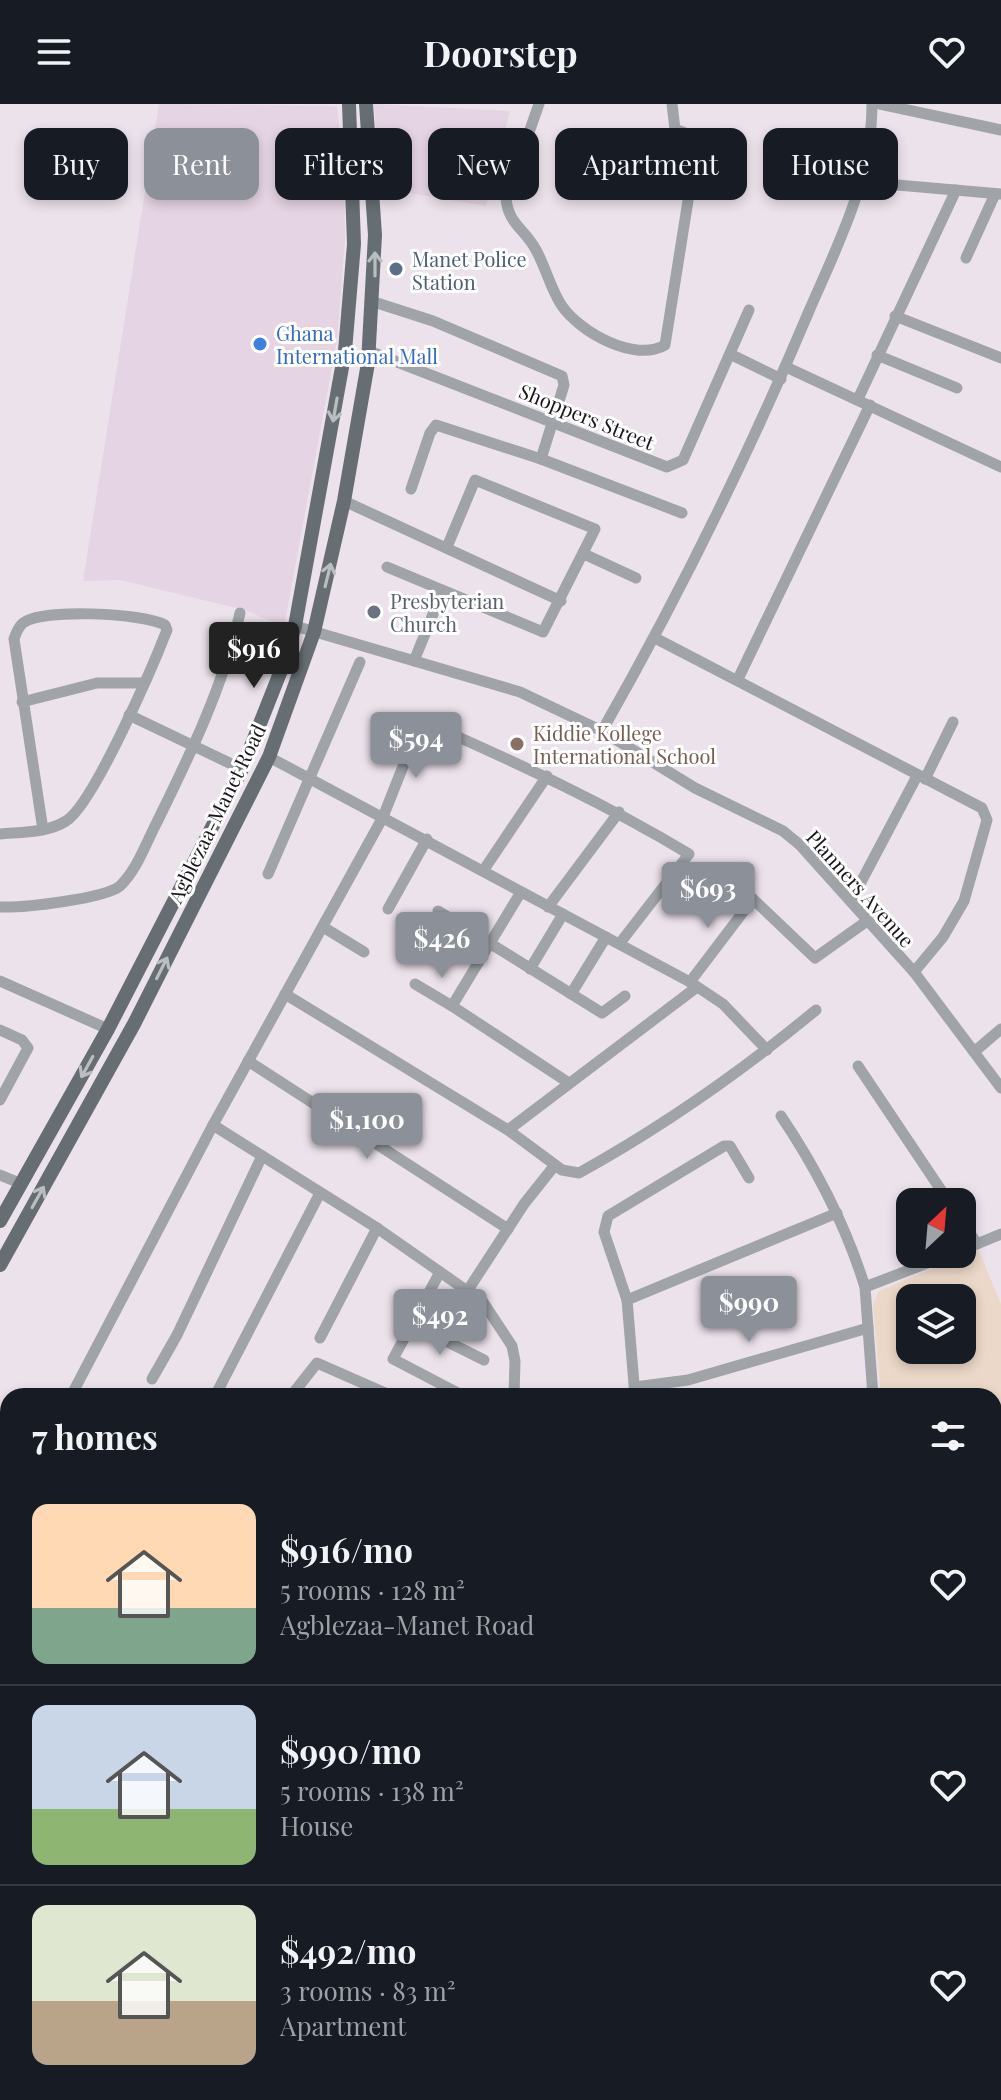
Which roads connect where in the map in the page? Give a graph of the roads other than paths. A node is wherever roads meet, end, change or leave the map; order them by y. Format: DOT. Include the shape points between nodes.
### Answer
graph roads {
  1 [pos="539,104"];
  2 [pos="672,104"];
  3 [pos="872,104"];
  4 [pos="880,104"];
  5 [pos="349,107"];
  6 [pos="366,107"];
  7 [pos="872,128"];
  8 [pos="1001,130"];
  9 [pos="898,185"];
  10 [pos="956,190"];
  11 [pos="998,194"];
  12 [pos="855,200"];
  13 [pos="966,258"];
  14 [pos="374,302"];
  15 [pos="749,310"];
  16 [pos="895,316"];
  17 [pos="369,351"];
  18 [pos="732,355"];
  19 [pos="877,355"];
  20 [pos="1001,358"];
  21 [pos="783,373"];
  22 [pos="957,388"];
  23 [pos="858,399"];
  24 [pos="870,405"];
  25 [pos="554,421"];
  26 [pos="541,459"];
  27 [pos="1001,467"];
  28 [pos="411,489"];
  29 [pos="344,501"];
  30 [pos="682,513"];
  31 [pos="447,547"];
  32 [pos="584,554"];
  33 [pos="387,567"];
  34 [pos="636,578"];
  35 [pos="442,592"];
  36 [pos="561,601"];
  37 [pos="240,613"];
  38 [pos="295,626"];
  39 [pos="314,632"];
  40 [pos="655,638"];
  41 [pos="414,661"];
  42 [pos="360,662"];
  43 [pos="738,679"];
  44 [pos="142,683"];
  45 [pos="22,702"];
  46 [pos="129,715"];
  47 [pos="953,722"];
  48 [pos="602,731"];
  49 [pos="194,747"];
  50 [pos="269,757"];
  51 [pos="242,769"];
  52 [pos="547,776"];
  53 [pos="312,777"];
  54 [pos="921,778"];
  55 [pos="619,812"];
  56 [pos="383,817"];
  57 [pos="43,830"];
  58 [pos="0,834"];
  59 [pos="427,839"];
  60 [pos="483,871"];
  61 [pos="268,874"];
  62 [pos="521,892"];
  63 [pos="851,901"];
  64 [pos="0,907"];
  65 [pos="548,907"];
  66 [pos="388,909"];
  67 [pos="438,911"];
  68 [pos="563,914"];
  69 [pos="867,921"];
  70 [pos="323,927"];
  71 [pos="606,937"];
  72 [pos="489,943"];
  73 [pos="620,943"];
  74 [pos="364,952"];
  75 [pos="530,969"];
  76 [pos="914,972"];
  77 [pos="0,981"];
  78 [pos="415,984"];
  79 [pos="694,985"];
  80 [pos="285,994"];
  81 [pos="571,994"];
  82 [pos="625,996"];
  83 [pos="452,1006"];
  84 [pos="816,1010"];
  85 [pos="108,1029"];
  86 [pos="1001,1029"];
  87 [pos="0,1030"];
  88 [pos="767,1050"];
  89 [pos="974,1052"];
  90 [pos="248,1061"];
  91 [pos="858,1066"];
  92 [pos="569,1083"];
  93 [pos="1001,1088"];
  94 [pos="0,1100"];
  95 [pos="781,1116"];
  96 [pos="213,1125"];
  97 [pos="508,1130"];
  98 [pos="262,1156"];
  99 [pos="555,1165"];
  100 [pos="0,1175"];
  101 [pos="749,1178"];
  102 [pos="22,1184"];
  103 [pos="940,1188"];
  104 [pos="320,1193"];
  105 [pos="837,1213"];
  106 [pos="0,1221"];
  107 [pos="377,1228"];
  108 [pos="508,1229"];
  109 [pos="998,1239"];
  110 [pos="977,1244"];
  111 [pos="0,1265"];
  112 [pos="915,1268"];
  113 [pos="440,1272"];
  114 [pos="865,1287"];
  115 [pos="468,1290"];
  116 [pos="627,1300"];
  117 [pos="412,1324"];
  118 [pos="868,1328"];
  119 [pos="320,1338"];
  120 [pos="484,1360"];
  121 [pos="152,1379"];
  122 [pos="75,1388"];
  123 [pos="219,1388"];
  124 [pos="297,1388"];
  125 [pos="374,1388"];
  126 [pos="448,1388"];
  127 [pos="514,1388"];
  128 [pos="635,1388"];
  129 [pos="649,1388"];
  130 [pos="872,1388"];
  1 -- 2 [label="street" via="506,198 507,211 530,240 573,320 637,351 665,345 689,210 698,138 675,129"];
  3 -- 7 [label="street"];
  4 -- 8 [label="street"];
  5 -- 6 [label="main road"];
  5 -- 38 [label="main road, Agblezaa-Manet Road, one-way" via="354,184 351,292"];
  14 -- 6 [label="main road, Agblezaa-Manet Road, one-way"];
  9 -- 10 [label="street"];
  10 -- 11 [label="street"];
  10 -- 16 [label="street"];
  11 -- 13 [label="street"];
  12 -- 21 [label="street"];
  14 -- 17 [label="main road, Agblezaa-Manet Road"];
  14 -- 25 [label="street" via="562,376"];
  15 -- 18 [label="street, Shoppers Street"];
  16 -- 19 [label="street"];
  16 -- 20 [label="street"];
  17 -- 25 [label="street, Shoppers Street"];
  17 -- 29 [label="main road, Agblezaa-Manet Road"];
  18 -- 21 [label="street"];
  18 -- 25 [label="street, Shoppers Street" via="683,460 674,466"];
  19 -- 22 [label="street"];
  19 -- 23 [label="street"];
  21 -- 23 [label="street"];
  21 -- 40 [label="street" via="733,486"];
  23 -- 24 [label="street"];
  24 -- 27 [label="street"];
  24 -- 43 [label="street"];
  25 -- 26 [label="street"];
  26 -- 28 [label="street" via="436,425"];
  26 -- 30 [label="street"];
  29 -- 31 [label="street"];
  39 -- 29 [label="main road, Agblezaa-Manet Road, one-way"];
  31 -- 32 [label="street" via="475,480 590,525 595,529"];
  31 -- 36 [label="street"];
  32 -- 34 [label="street"];
  32 -- 36 [label="street"];
  33 -- 35 [label="street"];
  35 -- 36 [label="street" via="543,632"];
  35 -- 41 [label="street"];
  37 -- 49 [label="street" via="230,655"];
  38 -- 39 [label="street, Planners Avenue"];
  38 -- 51 [label="main road, Agblezaa-Manet Road"];
  39 -- 41 [label="street, Planners Avenue"];
  39 -- 50 [label="main road, Agblezaa-Manet Road"];
  40 -- 43 [label="street"];
  40 -- 48 [label="street"];
  41 -- 48 [label="street, Planners Avenue" via="520,692"];
  42 -- 53 [label="street"];
  43 -- 54 [label="street"];
  44 -- 45 [label="street" via="97,683"];
  44 -- 45 [label="street" via="165,625 126,615 37,618 25,621 14,639"];
  44 -- 46 [label="street"];
  45 -- 57 [label="street"];
  46 -- 49 [label="street"];
  46 -- 57 [label="street" via="82,806 70,819"];
  47 -- 54 [label="street"];
  48 -- 63 [label="street, Planners Avenue" via="695,788 783,831"];
  49 -- 51 [label="street"];
  49 -- 64 [label="street" via="136,863 119,886 94,895"];
  50 -- 53 [label="street"];
  111 -- 50 [label="main road, Agblezaa-Manet Road, one-way" via="134,1024"];
  51 -- 85 [label="main road, Agblezaa-Manet Road"];
  52 -- 55 [label="street"];
  52 -- 56 [label="street" via="424,723 415,732"];
  52 -- 60 [label="street"];
  53 -- 56 [label="street"];
  53 -- 61 [label="street"];
  54 -- 63 [label="street"];
  54 -- 76 [label="street" via="982,808 987,820 964,901"];
  55 -- 65 [label="street"];
  55 -- 73 [label="street" via="689,854"];
  56 -- 59 [label="street"];
  56 -- 70 [label="street"];
  57 -- 58 [label="street"];
  59 -- 60 [label="street"];
  59 -- 66 [label="street"];
  60 -- 62 [label="street"];
  62 -- 65 [label="street"];
  62 -- 72 [label="street"];
  63 -- 69 [label="street, Planners Avenue"];
  65 -- 68 [label="street"];
  67 -- 72 [label="street"];
  68 -- 71 [label="street"];
  68 -- 75 [label="street"];
  69 -- 76 [label="street, Planners Avenue"];
  69 -- 79 [label="street" via="815,958 753,899"];
  70 -- 74 [label="street"];
  70 -- 80 [label="street"];
  71 -- 73 [label="street"];
  71 -- 81 [label="street"];
  72 -- 75 [label="street"];
  72 -- 83 [label="street"];
  73 -- 79 [label="street"];
  75 -- 81 [label="street"];
  76 -- 89 [label="street, Planners Avenue"];
  77 -- 85 [label="street"];
  78 -- 83 [label="street"];
  79 -- 88 [label="street" via="723,1004"];
  79 -- 92 [label="street"];
  80 -- 90 [label="street"];
  80 -- 97 [label="street"];
  81 -- 82 [label="street" via="604,1013"];
  83 -- 92 [label="street"];
  84 -- 88 [label="street"];
  85 -- 102 [label="main road, Agblezaa-Manet Road, one-way"];
  86 -- 89 [label="street"];
  87 -- 94 [label="street" via="28,1048"];
  88 -- 99 [label="street" via="675,1116 579,1173"];
  89 -- 93 [label="street, Planners Avenue"];
  90 -- 96 [label="street"];
  90 -- 108 [label="street"];
  91 -- 103 [label="street"];
  92 -- 97 [label="street"];
  95 -- 105 [label="street"];
  96 -- 98 [label="street"];
  96 -- 122 [label="street"];
  97 -- 99 [label="street"];
  98 -- 104 [label="street"];
  98 -- 121 [label="street"];
  99 -- 108 [label="street"];
  100 -- 102 [label="street"];
  101 -- 116 [label="street" via="730,1146 724,1146 608,1216 604,1232"];
  102 -- 106 [label="main road, Agblezaa-Manet Road"];
  104 -- 107 [label="street"];
  104 -- 123 [label="street"];
  105 -- 114 [label="street"];
  105 -- 116 [label="street"];
  107 -- 113 [label="street"];
  107 -- 119 [label="street"];
  108 -- 115 [label="street"];
  109 -- 110 [label="street"];
  112 -- 114 [label="street"];
  113 -- 115 [label="street"];
  113 -- 117 [label="street"];
  114 -- 118 [label="street"];
  115 -- 127 [label="street" via="498,1320 512,1346"];
  116 -- 128 [label="street"];
  117 -- 120 [label="street"];
  117 -- 126 [label="street" via="394,1361"];
  118 -- 129 [label="street"];
  118 -- 130 [label="street"];
  124 -- 125 [label="street" via="317,1363"];
}
